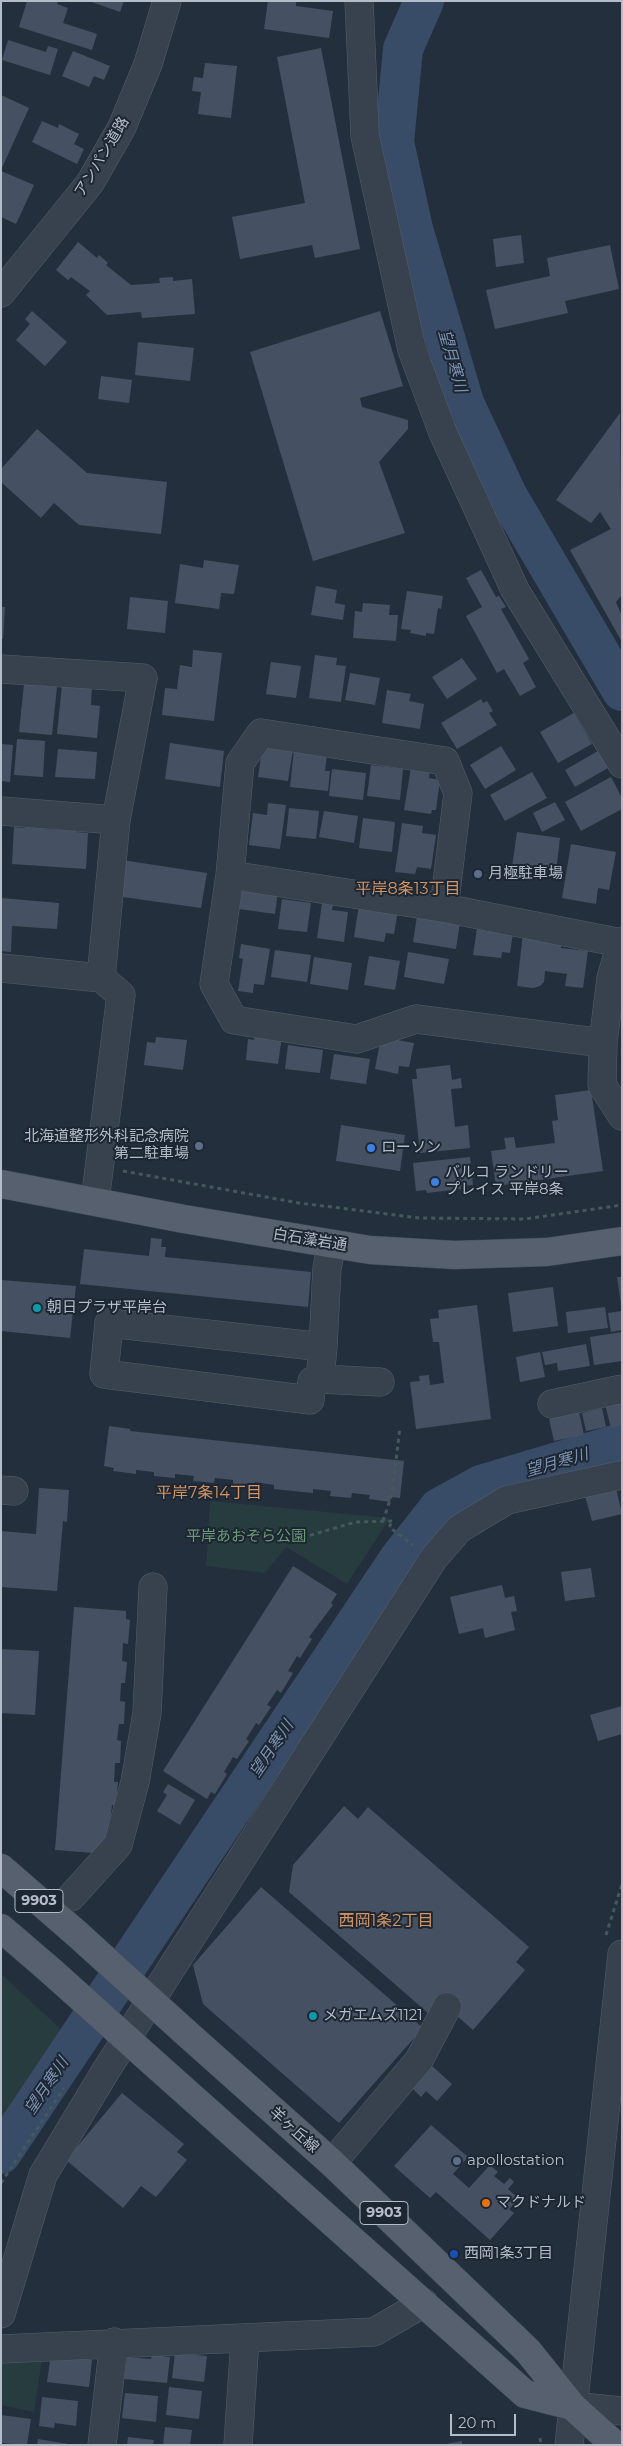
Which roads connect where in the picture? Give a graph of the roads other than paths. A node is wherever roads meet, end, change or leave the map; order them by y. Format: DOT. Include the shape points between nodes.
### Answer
graph roads {
  1 [pos="167,1"];
  2 [pos="359,1"];
  3 [pos="1,293"];
  4 [pos="1,668"];
  5 [pos="622,764"];
  6 [pos="1,811"];
  7 [pos="116,820"];
  8 [pos="230,875"];
  9 [pos="444,908"];
  10 [pos="621,942"];
  11 [pos="1,968"];
  12 [pos="101,978"];
  13 [pos="604,1044"];
  14 [pos="622,1116"];
  15 [pos="1,1184"];
  16 [pos="95,1201"];
  17 [pos="622,1241"];
  18 [pos="332,1244"];
  19 [pos="323,1347"];
  20 [pos="320,1379"];
  21 [pos="380,1382"];
  22 [pos="622,1389"];
  23 [pos="552,1404"];
  24 [pos="622,1475"];
  25 [pos="153,1587"];
  26 [pos="1,1868"];
  27 [pos="71,1897"];
  28 [pos="1,1928"];
  29 [pos="622,1954"];
  30 [pos="447,2007"];
  31 [pos="615,2077"];
  32 [pos="332,2163"];
  33 [pos="424,2303"];
  34 [pos="1,2314"];
  35 [pos="245,2339"];
  36 [pos="114,2342"];
  37 [pos="1,2349"];
  38 [pos="572,2406"];
  39 [pos="622,2411"];
  40 [pos="102,2445"];
  41 [pos="238,2445"];
  42 [pos="569,2445"];
  43 [pos="615,2445"];
  1 -- 3 [label="street, アンパン道路" via="148,64 122,127 90,183"];
  2 -- 5 [label="street" via="365,136 412,350 443,433 515,590"];
  4 -- 7 [label="street" via="143,678"];
  6 -- 7 [label="street"];
  7 -- 12 [label="street"];
  8 -- 9 [label="street"];
  8 -- 9 [label="street" via="240,763 261,733 435,759 445,761 458,793"];
  8 -- 13 [label="street" via="214,984 234,1020 357,1039 416,1020"];
  9 -- 10 [label="street"];
  10 -- 13 [label="street" via="611,978"];
  11 -- 12 [label="street"];
  12 -- 16 [label="street" via="121,995"];
  13 -- 14 [label="street" via="602,1085"];
  15 -- 16 [label="main road, 白石藻岩通"];
  16 -- 18 [label="main road, 白石藻岩通"];
  17 -- 18 [label="main road, 白石藻岩通" via="547,1252 455,1255 370,1250"];
  18 -- 19 [label="street"];
  19 -- 20 [label="street"];
  19 -- 20 [label="street" via="110,1323 104,1374 310,1400 312,1382"];
  20 -- 21 [label="street"];
  22 -- 23 [label="street"];
  24 -- 34 [label="street" via="507,1500 459,1530 434,1558 43,2175"];
  25 -- 27 [label="street" via="147,1713 135,1782 118,1845"];
  26 -- 32 [label="main road, 羊ヶ丘線 / 9903, bridge"];
  28 -- 33 [label="main road, 羊ヶ丘線 / 9903, bridge"];
  29 -- 31 [label="street"];
  30 -- 32 [label="street" via="419,2060"];
  31 -- 38 [label="street"];
  32 -- 38 [label="main road, 羊ヶ丘線 / 9903" via="528,2351"];
  33 -- 35 [label="street" via="374,2332"];
  33 -- 38 [label="main road, 羊ヶ丘線 / 9903" via="525,2394"];
  35 -- 36 [label="street"];
  35 -- 41 [label="street"];
  36 -- 37 [label="street"];
  36 -- 40 [label="street"];
  38 -- 39 [label="street"];
  38 -- 42 [label="street"];
  38 -- 43 [label="main road, 羊ヶ丘線 / 9903"];
}
